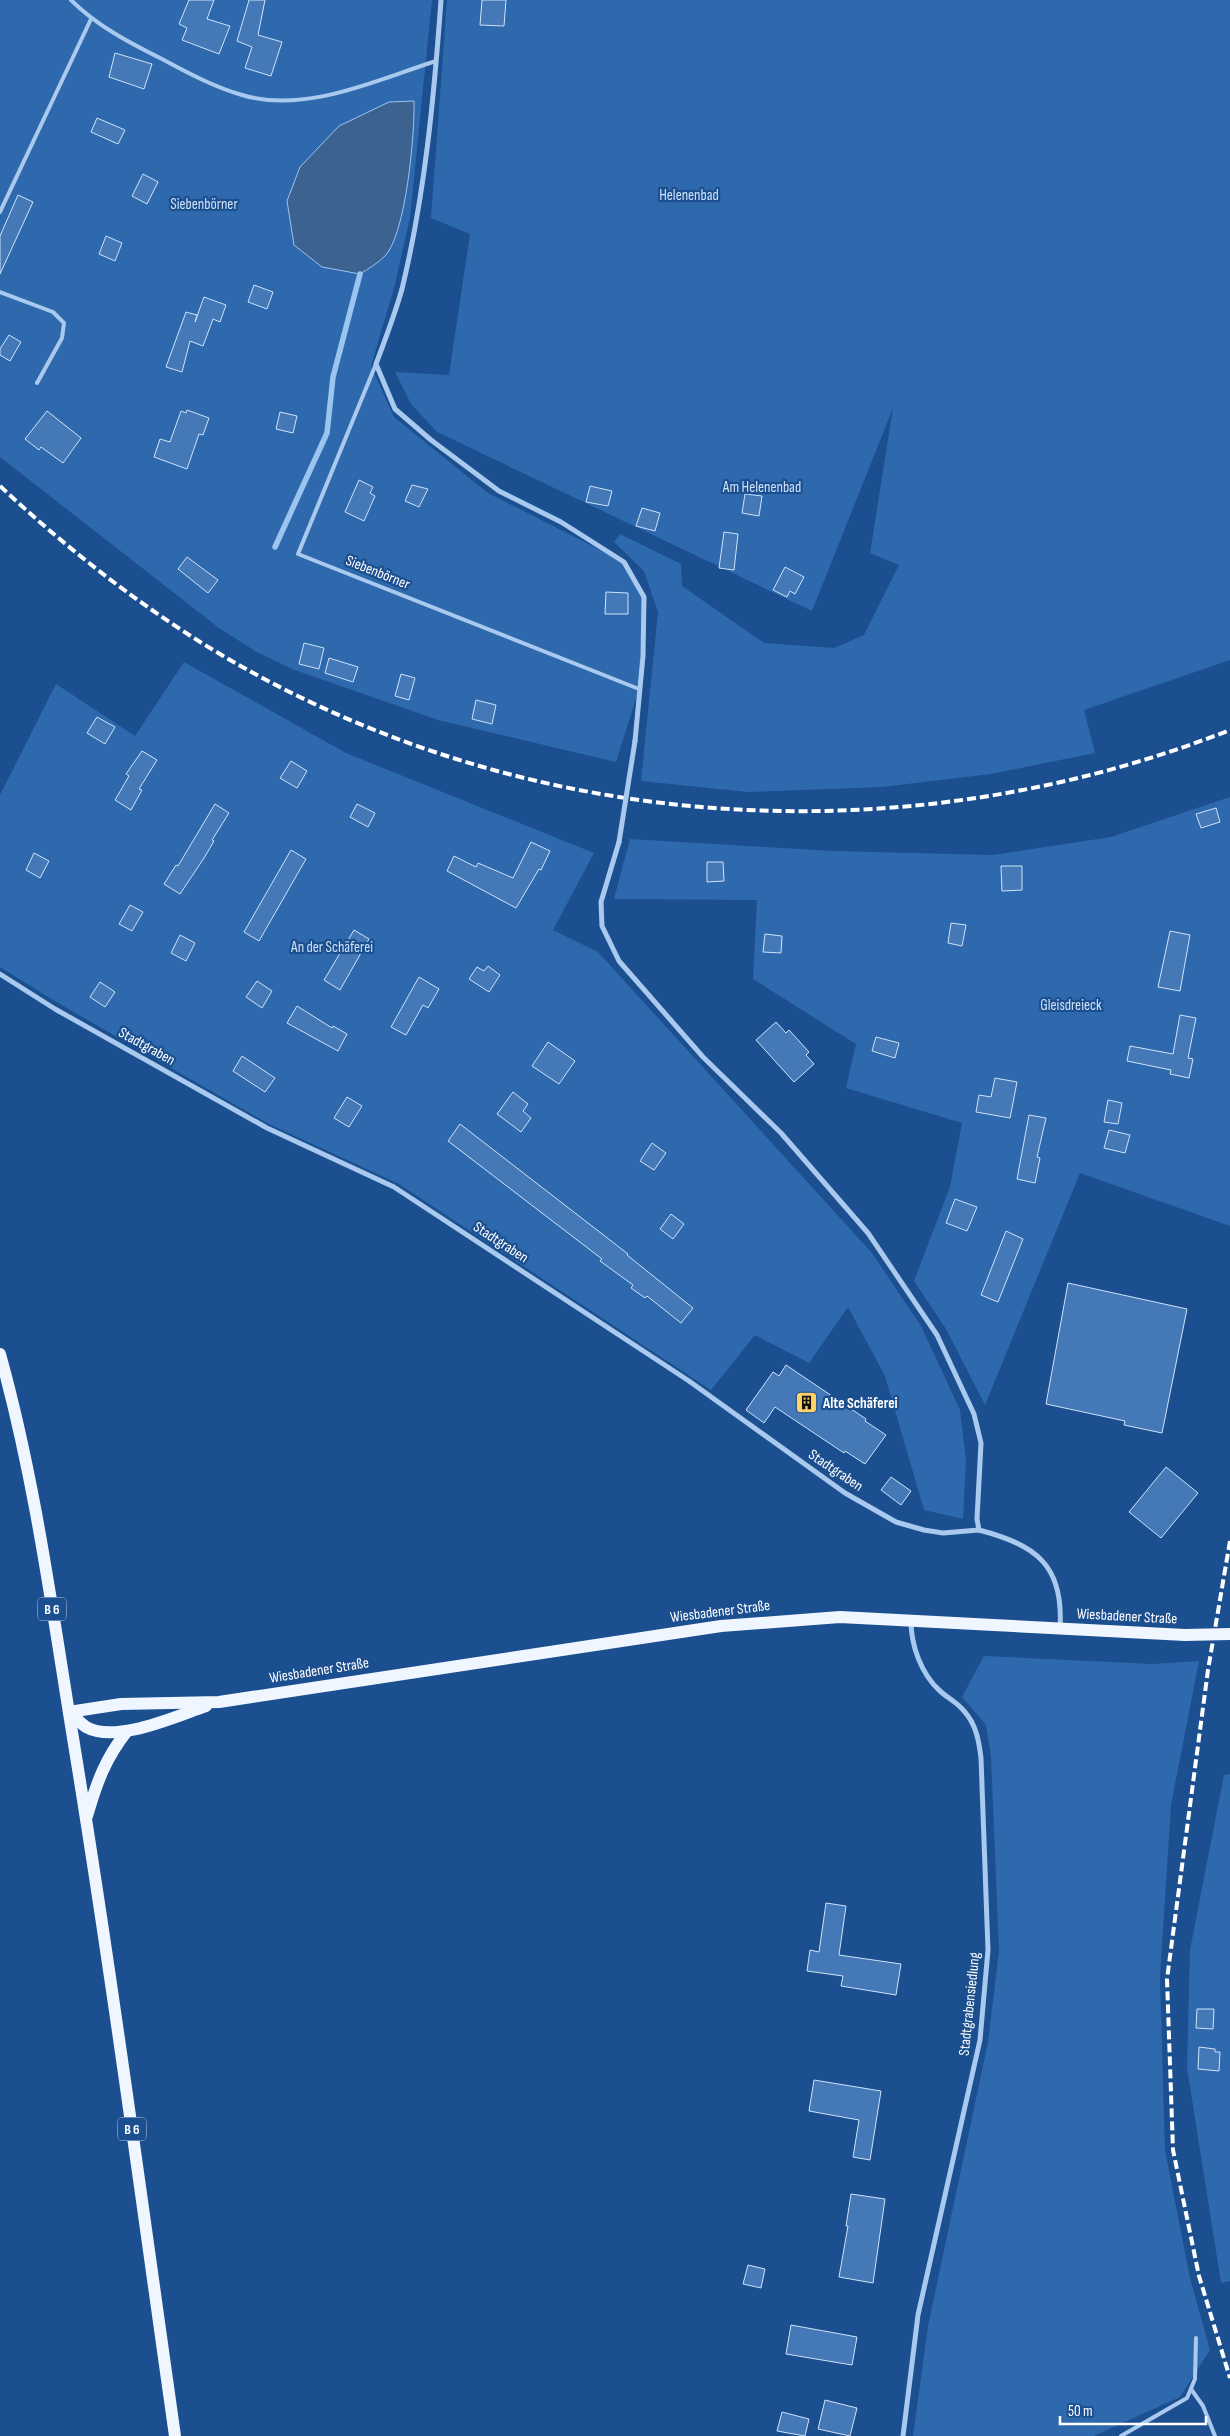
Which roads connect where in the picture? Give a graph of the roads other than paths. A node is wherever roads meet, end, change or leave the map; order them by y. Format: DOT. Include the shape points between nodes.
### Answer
graph roads {
  1 [pos="71,0"];
  2 [pos="440,0"];
  3 [pos="91,20"];
  4 [pos="436,60"];
  5 [pos="0,212"];
  6 [pos="0,292"];
  7 [pos="376,364"];
  8 [pos="37,383"];
  9 [pos="639,689"];
  10 [pos="0,974"];
  11 [pos="0,1354"];
  12 [pos="979,1530"];
  13 [pos="911,1620"];
  14 [pos="1060,1629"];
  15 [pos="1230,1634"];
  16 [pos="219,1702"];
  17 [pos="69,1712"];
  18 [pos="127,1732"];
  19 [pos="86,1818"];
  20 [pos="1196,2338"];
  21 [pos="1191,2389"];
  22 [pos="175,2436"];
  23 [pos="903,2436"];
  24 [pos="1121,2436"];
  25 [pos="1215,2436"];
  1 -- 3 [label="lane"];
  2 -- 4 [label="street, Siebenbörner"];
  3 -- 4 [label="lane" via="203,81 243,96 285,101 325,96"];
  3 -- 5 [label="lane"];
  4 -- 7 [label="street, Siebenbörner" via="418,211 401,291"];
  6 -- 8 [label="lane" via="53,312 64,322 62,338"];
  7 -- 9 [label="street" via="395,409 431,440 498,491 561,522 624,562 644,597"];
  7 -- 9 [label="lane, Siebenbörner" via="298,554"];
  9 -- 12 [label="street, bridge" via="635,741 619,842 601,902 602,926 619,961 703,1057 781,1133 868,1233 937,1335 974,1414 981,1443"];
  10 -- 12 [label="street, Stadtgraben" via="55,1010 267,1128 394,1186 689,1381 845,1493 896,1522 943,1533"];
  11 -- 17 [label="main road, B 6" via="16,1410 35,1507"];
  12 -- 14 [label="street, Stadtgraben" via="1010,1538 1043,1560 1057,1593"];
  13 -- 14 [label="main road, Wiesbadener Straße"];
  13 -- 16 [label="main road, Wiesbadener Straße" via="840,1617 721,1626"];
  13 -- 23 [label="street, Stadtgrabensiedlung" via="912,1640 927,1676 964,1711 978,1739 982,1758 988,1950 980,2040 918,2315"];
  14 -- 15 [label="main road, Wiesbadener Straße, bridge"];
  16 -- 17 [label="main road, Wiesbadener Straße" via="120,1704"];
  16 -- 18 [label="main road, Wiesbadener Straße"];
  17 -- 18 [label="main road, Wiesbadener Straße" via="87,1727"];
  17 -- 19 [label="main road, B 6"];
  18 -- 19 [label="main road" via="103,1766"];
  19 -- 22 [label="main road, B 6"];
  20 -- 21 [label="lane" via="1195,2379"];
  21 -- 24 [label="lane" via="1187,2398"];
  21 -- 25 [label="lane" via="1204,2406"];
}
